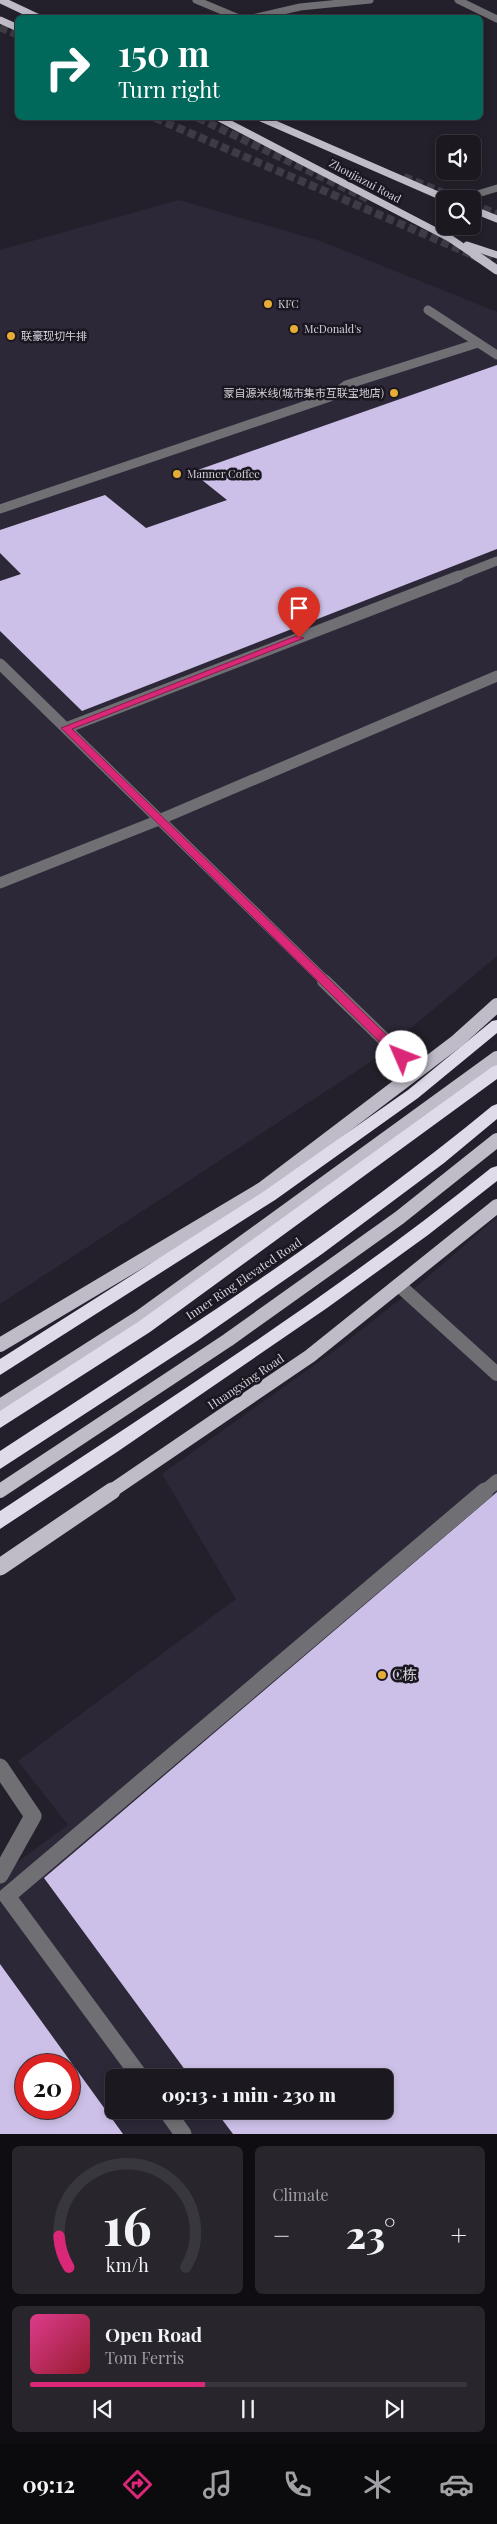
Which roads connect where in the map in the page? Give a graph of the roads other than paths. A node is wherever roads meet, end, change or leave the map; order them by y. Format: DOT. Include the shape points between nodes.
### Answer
graph roads {
  1 [pos="1,0"];
  2 [pos="196,0"];
  3 [pos="288,0"];
  4 [pos="370,0"];
  5 [pos="458,0"];
  6 [pos="300,7"];
  7 [pos="32,15"];
  8 [pos="232,15"];
  9 [pos="265,15"];
  10 [pos="497,19"];
  11 [pos="0,20"];
  12 [pos="15,27"];
  13 [pos="223,120"];
  14 [pos="265,120"];
  15 [pos="497,188"];
  16 [pos="481,193"];
  17 [pos="436,194"];
  18 [pos="481,213"];
  19 [pos="495,219"];
  20 [pos="451,239"];
  21 [pos="497,255"];
  22 [pos="497,270"];
  23 [pos="428,310"];
  24 [pos="478,342"];
  25 [pos="497,355"];
  26 [pos="0,509"];
  27 [pos="497,561"];
  28 [pos="0,664"];
  29 [pos="497,676"];
  30 [pos="66,728"];
  31 [pos="160,820"];
  32 [pos="0,883"];
  33 [pos="497,1005"];
  34 [pos="497,1025"];
  35 [pos="497,1058"];
  36 [pos="416,1071"];
  37 [pos="497,1072"];
  38 [pos="497,1110"];
  39 [pos="497,1140"];
  40 [pos="497,1172"];
  41 [pos="497,1206"];
  42 [pos="400,1286"];
  43 [pos="0,1345"];
  44 [pos="0,1368"];
  45 [pos="497,1374"];
  46 [pos="0,1406"];
  47 [pos="0,1420"];
  48 [pos="0,1461"];
  49 [pos="497,1480"];
  50 [pos="0,1491"];
  51 [pos="0,1521"];
  52 [pos="0,1567"];
  53 [pos="0,1767"];
  54 [pos="0,1875"];
  55 [pos="135,2069"];
  56 [pos="173,2119"];
  57 [pos="184,2134"];
  1 -- 7 [label="main road"];
  2 -- 8 [label="street"];
  3 -- 6 [label="street"];
  4 -- 6 [label="street"];
  5 -- 10 [label="street"];
  6 -- 9 [label="street"];
  11 -- 12 [label="main road"];
  13 -- 20 [label="main road, Zhoujiazui Road"];
  14 -- 17 [label="main road, Zhoujiazui Road"];
  15 -- 16 [label="street"];
  18 -- 19 [label="main road"];
  20 -- 21 [label="main road"];
  20 -- 22 [label="main road, Zhoujiazui Road"];
  23 -- 24 [label="street"];
  24 -- 25 [label="street"];
  24 -- 26 [label="street" via="346,385 330,397"];
  27 -- 30 [label="street"];
  28 -- 30 [label="street"];
  29 -- 31 [label="street"];
  30 -- 31 [label="street"];
  31 -- 32 [label="street"];
  31 -- 36 [label="street"];
  33 -- 36 [label="main road"];
  34 -- 44 [label="highway" via="413,1094 269,1196"];
  35 -- 46 [label="main road" via="140,1317"];
  36 -- 43 [label="main road" via="262,1189"];
  37 -- 47 [label="highway, Inner Ring Elevated Road" via="144,1327"];
  38 -- 48 [label="highway, Inner Ring Elevated Road" via="379,1204 283,1273"];
  39 -- 50 [label="main road" via="399,1218 228,1340"];
  40 -- 51 [label="highway" via="443,1217 375,1265"];
  41 -- 42 [label="main road, Huangxing Road"];
  42 -- 45 [label="street"];
  42 -- 52 [label="main road, Huangxing Road" via="310,1356"];
  49 -- 55 [label="street" via="7,1896"];
  53 -- 54 [label="street" via="33,1816"];
  56 -- 57 [label="street"];
}
